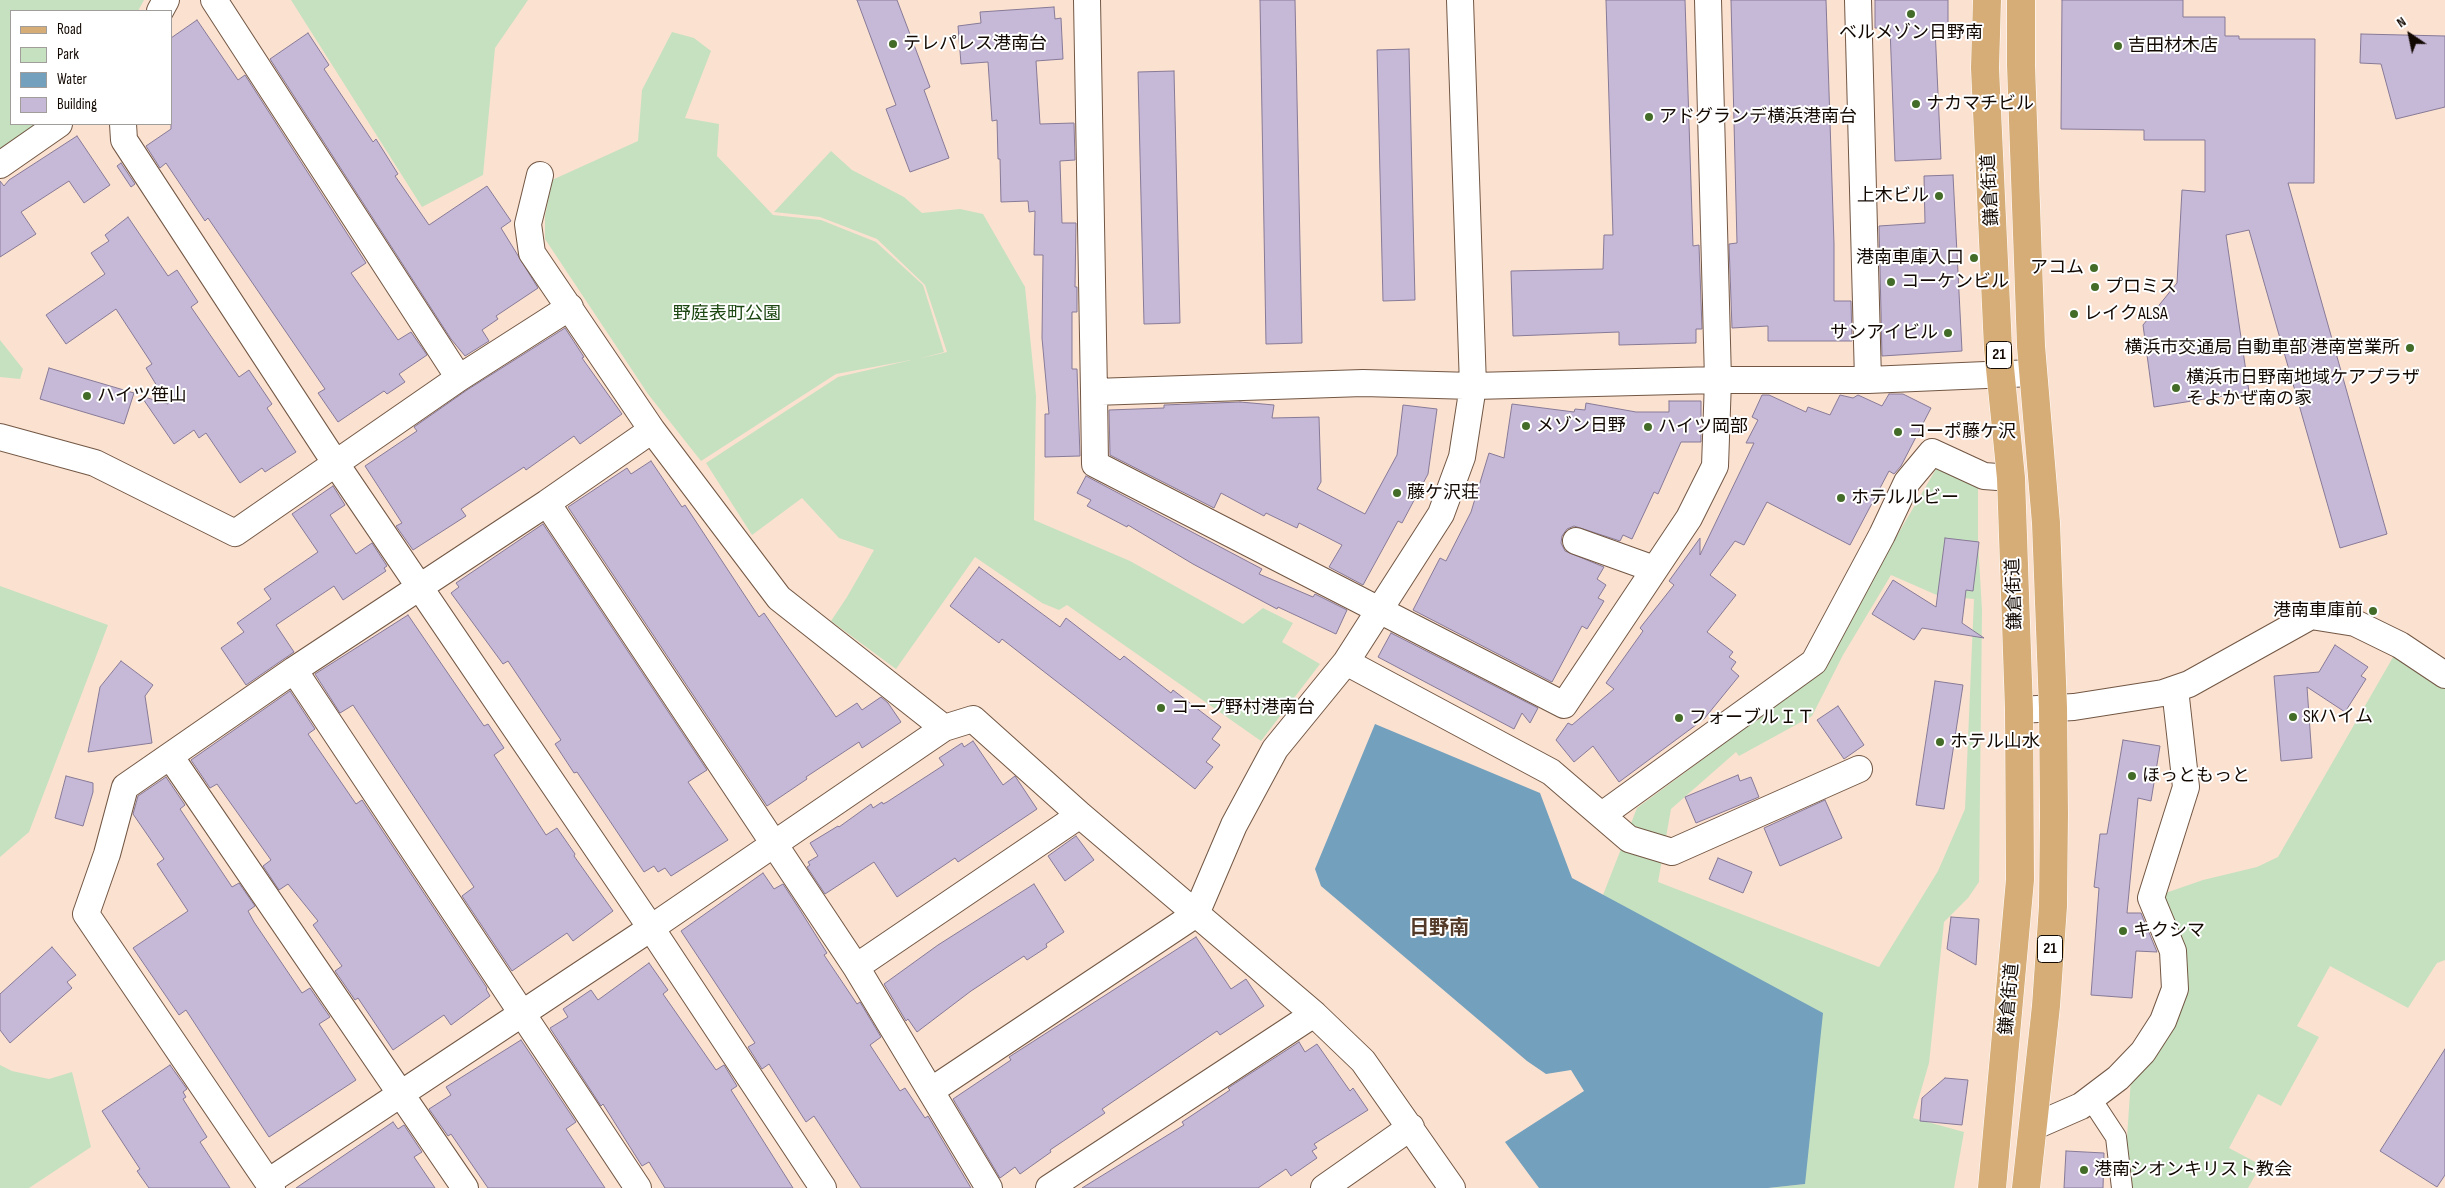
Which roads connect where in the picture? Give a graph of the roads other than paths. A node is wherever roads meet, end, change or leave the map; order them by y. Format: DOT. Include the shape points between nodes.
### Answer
graph roads {
  1 [pos="214,0"];
  2 [pos="1086,0"];
  3 [pos="1460,0"];
  4 [pos="1708,0"];
  5 [pos="1858,0"];
  6 [pos="1987,0"];
  7 [pos="2021,0"];
  8 [pos="58,125"];
  9 [pos="123,125"];
  10 [pos="0,165"];
  11 [pos="540,175"];
  12 [pos="570,307"];
  13 [pos="2033,373"];
  14 [pos="2001,376"];
  15 [pos="459,378"];
  16 [pos="1718,380"];
  17 [pos="1868,380"];
  18 [pos="1473,386"];
  19 [pos="1094,392"];
  20 [pos="652,430"];
  21 [pos="0,437"];
  22 [pos="336,464"];
  23 [pos="2011,478"];
  24 [pos="547,503"];
  25 [pos="1576,541"];
  26 [pos="1654,569"];
  27 [pos="418,586"];
  28 [pos="1381,610"];
  29 [pos="1346,662"];
  30 [pos="294,670"];
  31 [pos="2445,675"];
  32 [pos="2176,689"];
  33 [pos="2053,708"];
  34 [pos="2019,710"];
  35 [pos="944,728"];
  36 [pos="170,756"];
  37 [pos="1860,769"];
  38 [pos="1602,815"];
  39 [pos="1080,816"];
  40 [pos="773,844"];
  41 [pos="1196,914"];
  42 [pos="651,928"];
  43 [pos="856,966"];
  44 [pos="523,1013"];
  45 [pos="1314,1014"];
  46 [pos="932,1090"];
  47 [pos="401,1095"];
  48 [pos="2091,1099"];
  49 [pos="1411,1127"];
  50 [pos="2033,1127"];
  51 [pos="270,1185"];
  52 [pos="465,1188"];
  53 [pos="638,1188"];
  54 [pos="824,1188"];
  55 [pos="989,1188"];
  56 [pos="1050,1188"];
  57 [pos="1324,1188"];
  58 [pos="1452,1188"];
  59 [pos="1992,1188"];
  60 [pos="2026,1188"];
  61 [pos="2122,1188"];
  1 -- 15 [label="street"];
  2 -- 19 [label="street"];
  3 -- 18 [label="street"];
  4 -- 16 [label="street"];
  5 -- 17 [label="street"];
  6 -- 14 [label="main road, 鎌倉街道 / 21" via="1985,68"];
  7 -- 13 [label="main road, 鎌倉街道 / 21"];
  8 -- 10 [label="street"];
  9 -- 22 [label="street" via="124,140"];
  11 -- 12 [label="street" via="528,224 532,253"];
  12 -- 15 [label="street"];
  12 -- 20 [label="street"];
  13 -- 14 [label="street"];
  13 -- 33 [label="main road, 鎌倉街道 / 21" via="2046,523"];
  14 -- 17 [label="street"];
  14 -- 23 [label="main road, 鎌倉街道 / 21"];
  15 -- 22 [label="street"];
  16 -- 17 [label="street"];
  16 -- 18 [label="street"];
  16 -- 26 [label="street" via="1715,466 1689,518"];
  18 -- 19 [label="street" via="1353,384"];
  18 -- 28 [label="street" via="1462,457 1441,514"];
  19 -- 28 [label="street" via="1095,464"];
  20 -- 24 [label="street"];
  20 -- 35 [label="street" via="779,598"];
  21 -- 22 [label="street" via="95,463 235,534"];
  22 -- 27 [label="street"];
  23 -- 34 [label="main road, 鎌倉街道 / 21"];
  23 -- 38 [label="street" via="1984,476 1932,452 1907,482 1814,662"];
  24 -- 27 [label="street"];
  24 -- 40 [label="street"];
  25 -- 26 [label="street"];
  26 -- 28 [label="street" via="1564,705"];
  27 -- 30 [label="street"];
  27 -- 42 [label="street"];
  28 -- 29 [label="street"];
  29 -- 38 [label="street" via="1551,772"];
  29 -- 41 [label="street" via="1275,749 1234,825"];
  30 -- 36 [label="street"];
  30 -- 44 [label="street"];
  31 -- 32 [label="street" via="2400,645 2354,622 2311,616"];
  32 -- 33 [label="street"];
  32 -- 48 [label="street" via="2186,787 2151,898 2173,951 2175,989 2163,1021 2143,1052 2118,1078"];
  33 -- 34 [label="street"];
  33 -- 50 [label="main road, 鎌倉街道 / 21" via="2053,906"];
  34 -- 59 [label="main road, 鎌倉街道 / 21" via="2020,880"];
  35 -- 39 [label="street" via="973,719"];
  35 -- 40 [label="street"];
  36 -- 47 [label="street"];
  36 -- 51 [label="street" via="125,787 86,914"];
  37 -- 38 [label="street" via="1672,852 1629,839"];
  39 -- 41 [label="street"];
  39 -- 43 [label="street"];
  40 -- 42 [label="street"];
  40 -- 43 [label="street"];
  41 -- 45 [label="street"];
  41 -- 46 [label="street"];
  42 -- 44 [label="street"];
  42 -- 54 [label="street"];
  43 -- 46 [label="street"];
  44 -- 47 [label="street"];
  44 -- 53 [label="street"];
  45 -- 49 [label="street" via="1363,1061"];
  45 -- 56 [label="street"];
  46 -- 55 [label="street"];
  47 -- 51 [label="street"];
  47 -- 52 [label="street"];
  48 -- 50 [label="street"];
  48 -- 61 [label="street" via="2116,1138"];
  49 -- 57 [label="street"];
  49 -- 58 [label="street"];
  50 -- 60 [label="main road, 鎌倉街道 / 21"];
}
